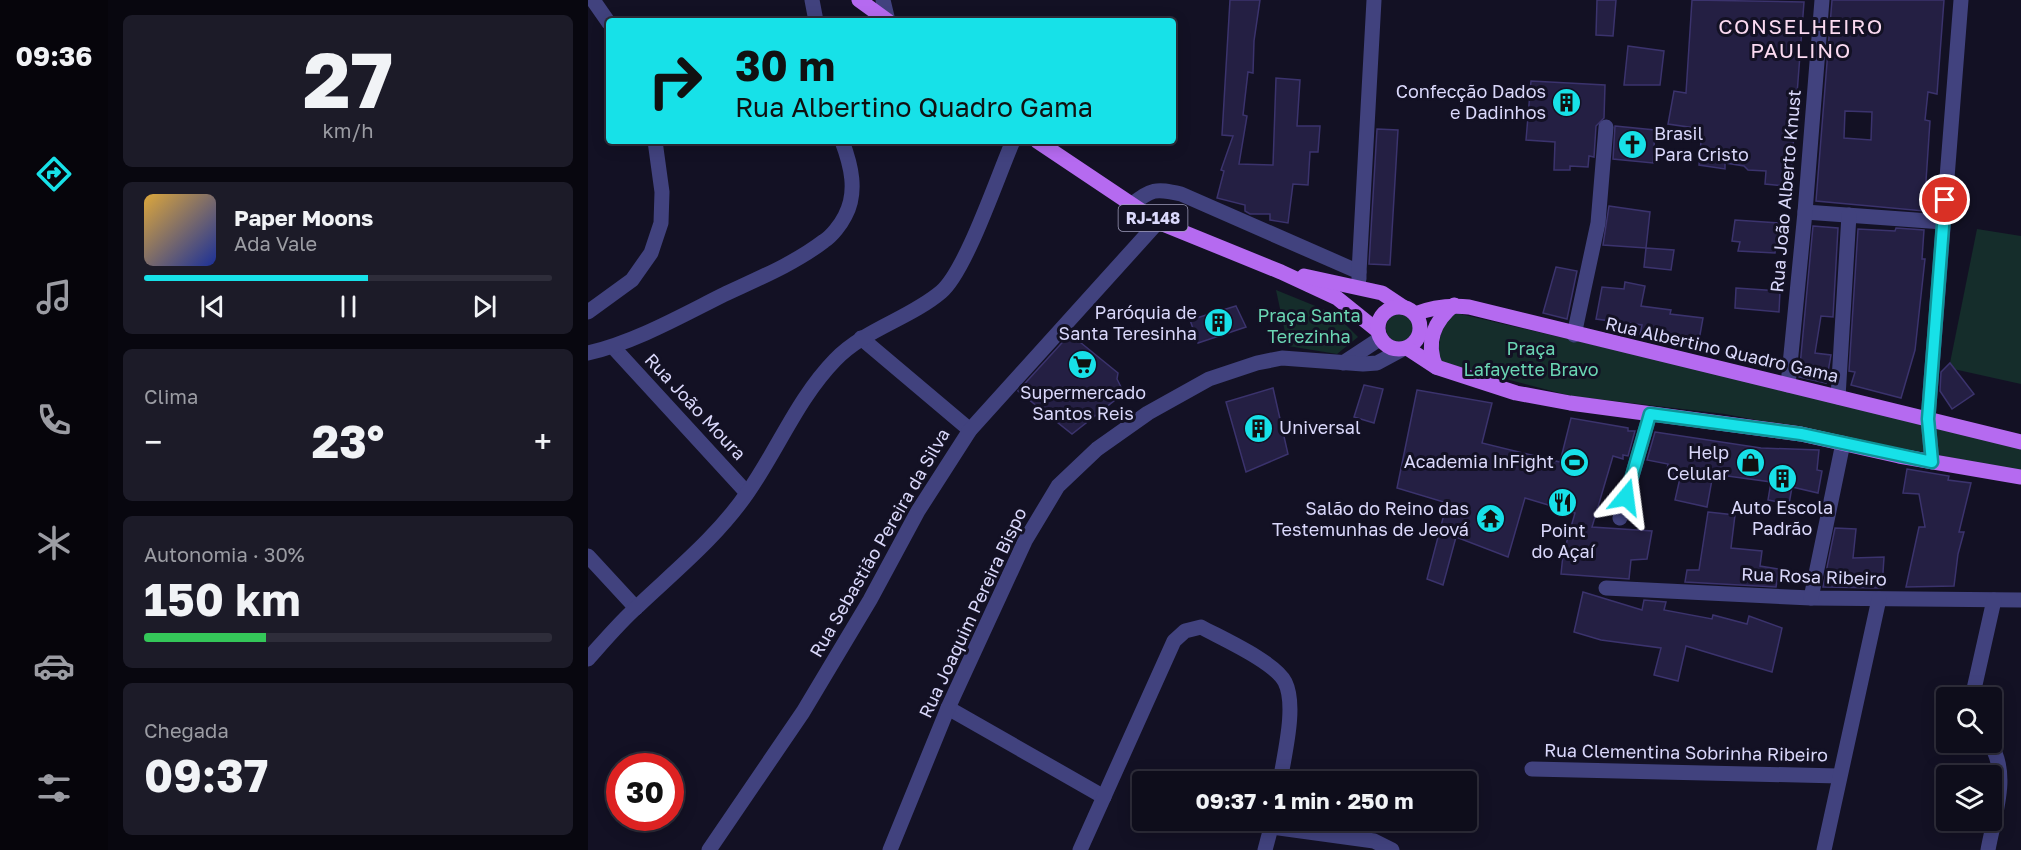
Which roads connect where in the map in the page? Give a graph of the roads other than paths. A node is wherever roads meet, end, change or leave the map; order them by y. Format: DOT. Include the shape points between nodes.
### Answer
graph roads {
  1 [pos="593,0"];
  2 [pos="812,0"];
  3 [pos="859,0"];
  4 [pos="883,0"];
  5 [pos="1374,0"];
  6 [pos="1822,0"];
  7 [pos="1961,0"];
  8 [pos="815,18"];
  9 [pos="884,18"];
  10 [pos="887,18"];
  11 [pos="606,19"];
  12 [pos="1606,127"];
  13 [pos="655,144"];
  14 [pos="843,144"];
  15 [pos="1011,144"];
  16 [pos="1041,144"];
  17 [pos="1131,205"];
  18 [pos="1805,212"];
  19 [pos="1849,215"];
  20 [pos="1158,222"];
  21 [pos="1943,222"];
  22 [pos="1281,272"];
  23 [pos="1359,272"];
  24 [pos="1359,288"];
  25 [pos="1454,306"];
  26 [pos="1409,310"];
  27 [pos="588,312"];
  28 [pos="1380,335"];
  29 [pos="1574,335"];
  30 [pos="861,338"];
  31 [pos="613,347"];
  32 [pos="1405,349"];
  33 [pos="588,354"];
  34 [pos="1343,363"];
  35 [pos="1436,367"];
  36 [pos="1788,386"];
  37 [pos="1838,397"];
  38 [pos="1650,414"];
  39 [pos="1928,419"];
  40 [pos="970,430"];
  41 [pos="2021,442"];
  42 [pos="1843,443"];
  43 [pos="1932,462"];
  44 [pos="2021,477"];
  45 [pos="747,493"];
  46 [pos="1620,518"];
  47 [pos="588,556"];
  48 [pos="1606,588"];
  49 [pos="1811,598"];
  50 [pos="1879,599"];
  51 [pos="1994,600"];
  52 [pos="2021,600"];
  53 [pos="636,608"];
  54 [pos="588,659"];
  55 [pos="1974,687"];
  56 [pos="948,708"];
  57 [pos="1997,753"];
  58 [pos="1532,769"];
  59 [pos="1281,771"];
  60 [pos="1839,776"];
  61 [pos="1104,797"];
  62 [pos="1270,831"];
  63 [pos="1314,831"];
  64 [pos="709,850"];
  65 [pos="890,850"];
  66 [pos="1080,850"];
  67 [pos="1265,850"];
  68 [pos="1392,850"];
  69 [pos="1824,850"];
  70 [pos="1988,850"];
  1 -- 11 [label="street"];
  2 -- 8 [label="street"];
  3 -- 9 [label="main road"];
  4 -- 10 [label="street"];
  5 -- 23 [label="street"];
  6 -- 18 [label="street, Rua João Alberto Knust"];
  7 -- 21 [label="street"];
  12 -- 29 [label="street" via="1598,223"];
  13 -- 27 [label="street" via="662,224 651,253 632,280"];
  14 -- 31 [label="street" via="853,190 845,216 827,240 797,259"];
  15 -- 30 [label="street" via="958,271 944,290"];
  16 -- 17 [label="main road, RJ-148"];
  17 -- 20 [label="main road, RJ-148"];
  17 -- 23 [label="street" via="1151,190 1181,194"];
  18 -- 19 [label="street"];
  18 -- 36 [label="street, Rua João Alberto Knust"];
  19 -- 21 [label="street"];
  19 -- 37 [label="street"];
  20 -- 22 [label="main road, RJ-148"];
  20 -- 40 [label="street, Rua Sebastião Pereira da Silva"];
  21 -- 39 [label="street"];
  22 -- 24 [label="main road"];
  22 -- 28 [label="main road, RJ-148" via="1337,298"];
  23 -- 24 [label="street"];
  24 -- 26 [label="main road" via="1382,293"];
  25 -- 26 [label="main road, Rua Albertino Quadro Gama"];
  25 -- 29 [label="main road, Rua Albertino Quadro Gama"];
  25 -- 35 [label="main road" via="1443,315 1433,333"];
  26 -- 28 [label="main road" via="1393,308 1385,313"];
  26 -- 32 [label="main road" via="1420,322 1420,333 1416,342"];
  28 -- 32 [label="main road" via="1394,349"];
  28 -- 34 [label="street"];
  29 -- 36 [label="main road, Rua Albertino Quadro Gama"];
  30 -- 40 [label="street"];
  30 -- 45 [label="street" via="835,360 803,400"];
  31 -- 33 [label="street"];
  31 -- 45 [label="street, Rua João Moura"];
  32 -- 34 [label="street, Rua Joaquim Pereira Bispo" via="1377,363"];
  32 -- 35 [label="main road"];
  34 -- 56 [label="street, Rua Joaquim Pereira Bispo" via="1282,358 1218,376 1148,413 1097,449 1058,486 1025,541"];
  35 -- 38 [label="main road" via="1516,393"];
  36 -- 37 [label="main road, Rua Albertino Quadro Gama"];
  37 -- 39 [label="main road, Rua Albertino Quadro Gama"];
  38 -- 42 [label="main road"];
  38 -- 46 [label="street"];
  39 -- 41 [label="main road, Rua Albertino Quadro Gama"];
  39 -- 43 [label="street"];
  40 -- 64 [label="street, Rua Sebastião Pereira da Silva" via="918,511 803,712"];
  42 -- 43 [label="main road"];
  42 -- 49 [label="street"];
  43 -- 44 [label="main road"];
  45 -- 53 [label="street" via="701,548"];
  47 -- 53 [label="street"];
  48 -- 49 [label="street, Rua Rosa Ribeiro"];
  49 -- 50 [label="street, Rua Rosa Ribeiro"];
  50 -- 51 [label="street, Rua Rosa Ribeiro"];
  50 -- 60 [label="street"];
  51 -- 52 [label="street, Rua Rosa Ribeiro"];
  51 -- 55 [label="street"];
  53 -- 54 [label="street"];
  56 -- 61 [label="street"];
  56 -- 65 [label="street, Rua Joaquim Pereira Bispo"];
  57 -- 70 [label="street" via="2000,772"];
  58 -- 60 [label="street, Rua Clementina Sobrinha Ribeiro"];
  59 -- 61 [label="street" via="1290,699 1284,680 1271,667 1201,627 1185,631 1174,641"];
  60 -- 69 [label="street"];
  61 -- 66 [label="street"];
  62 -- 67 [label="street"];
  63 -- 68 [label="street" via="1374,841"];
}
